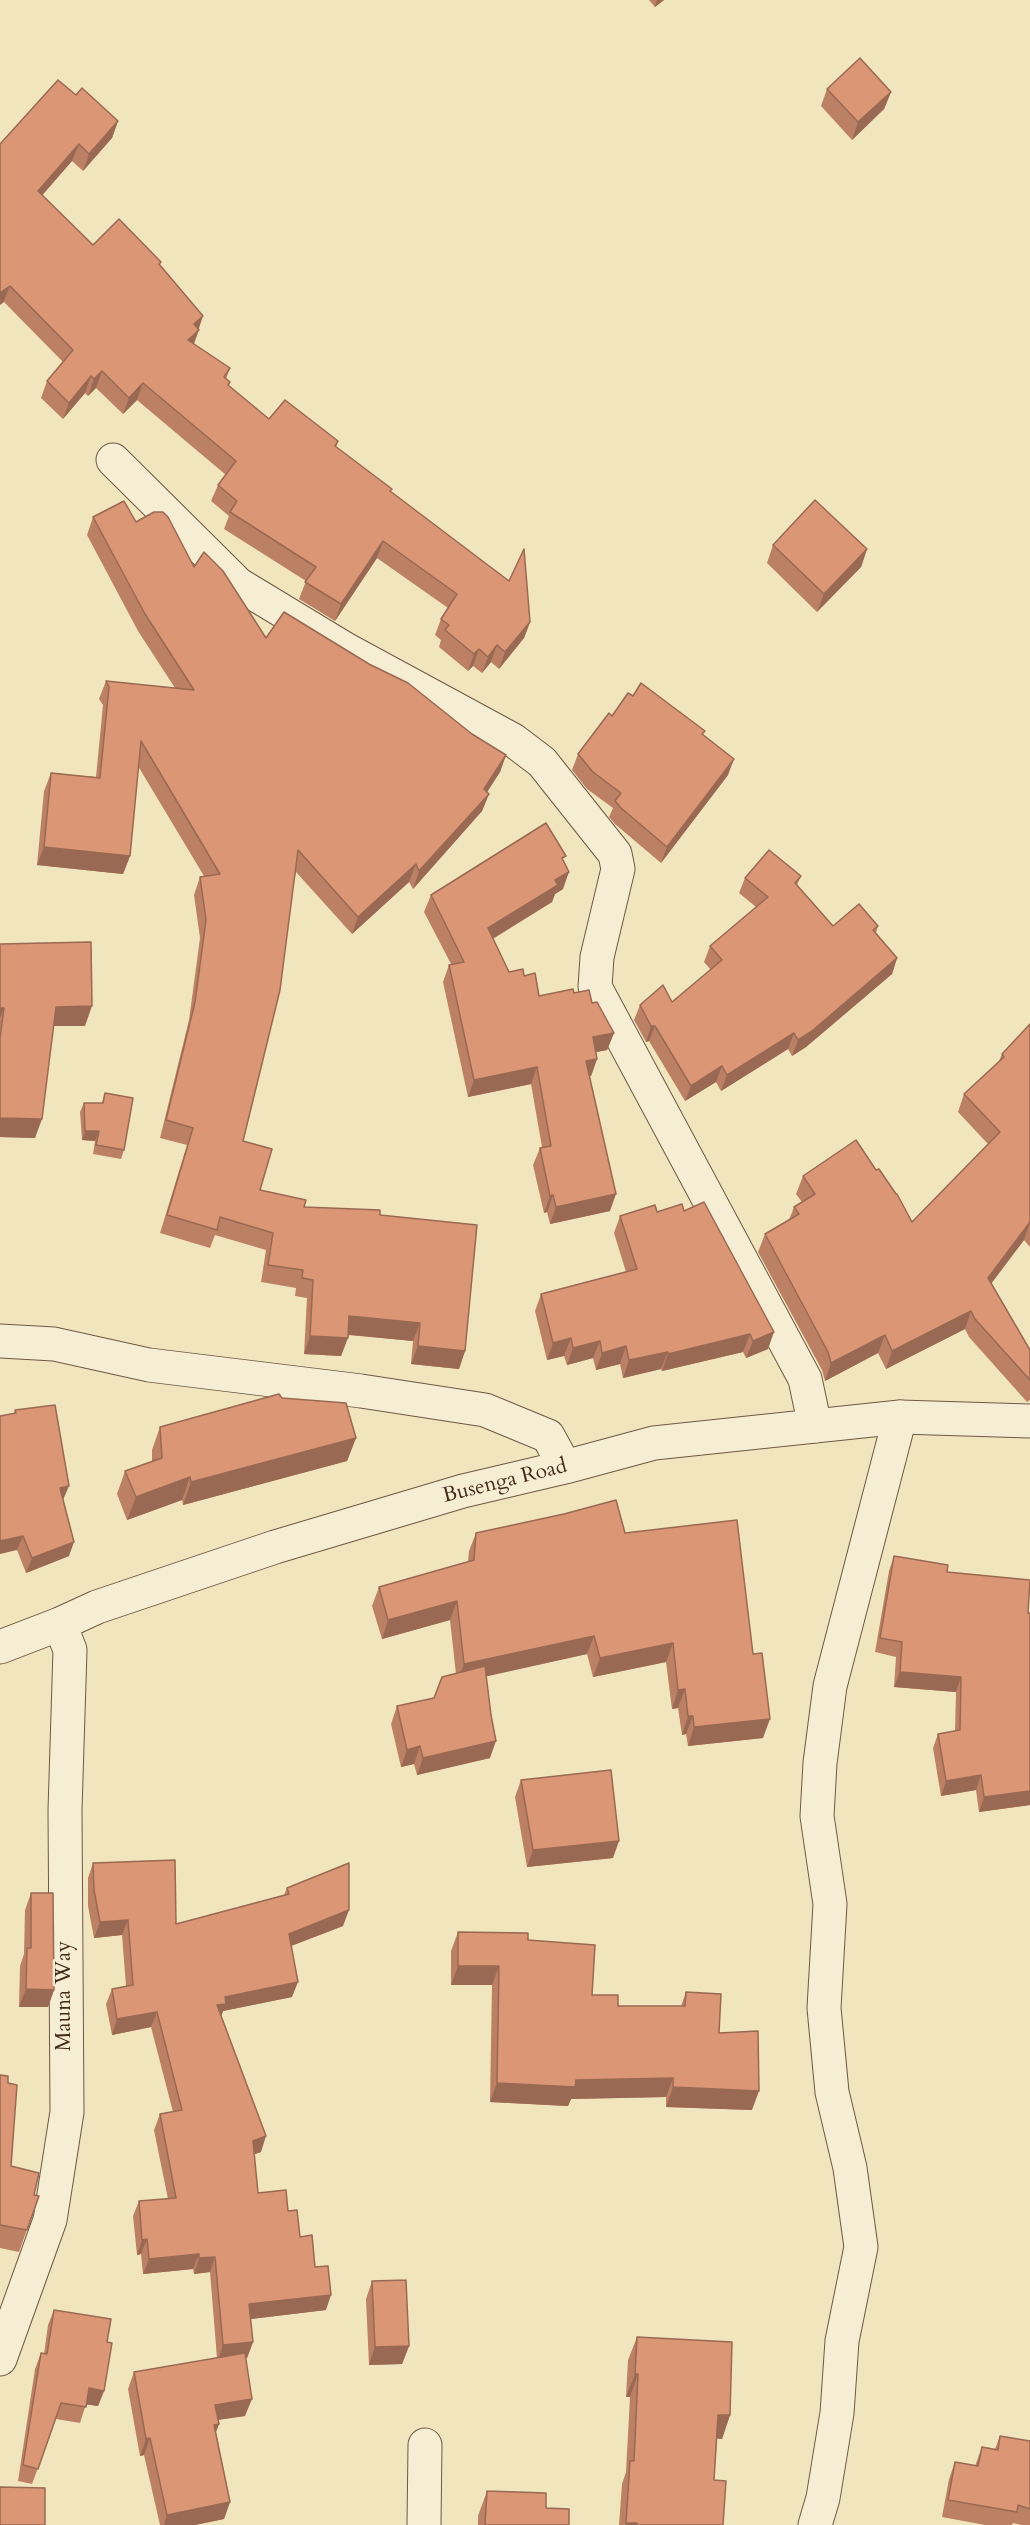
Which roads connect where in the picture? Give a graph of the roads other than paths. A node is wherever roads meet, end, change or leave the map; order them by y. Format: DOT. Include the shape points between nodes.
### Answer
graph roads {
  1 [pos="113,460"];
  2 [pos="0,1341"];
  3 [pos="900,1417"];
  4 [pos="1030,1421"];
  5 [pos="815,1426"];
  6 [pos="565,1467"];
  7 [pos="60,1624"];
  8 [pos="0,1647"];
  9 [pos="0,2359"];
  10 [pos="425,2445"];
  11 [pos="424,2525"];
  12 [pos="815,2525"];
  1 -- 5 [label="street" via="238,584 347,651 513,740 542,762 615,854 618,869 597,957 595,987 805,1379"];
  2 -- 6 [label="street" via="54,1344 149,1365 485,1410 548,1436"];
  3 -- 4 [label="street, Busenga Road"];
  3 -- 5 [label="street, Busenga Road"];
  3 -- 12 [label="street" via="830,1686 820,1763 817,1816 830,1904 824,2008 832,2092 850,2168 861,2247 842,2341 837,2413 823,2498"];
  5 -- 6 [label="street, Busenga Road" via="654,1443"];
  6 -- 7 [label="street, Busenga Road" via="463,1491 275,1547 97,1607"];
  7 -- 8 [label="street, Busenga Road"];
  7 -- 9 [label="street, Mauna Way" via="70,1650 65,1810 67,2112 50,2220"];
  10 -- 11 [label="street"];
}
